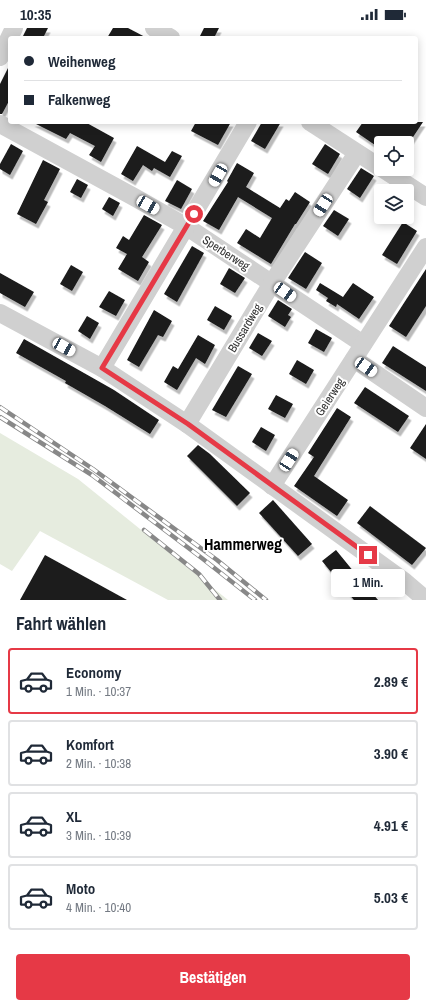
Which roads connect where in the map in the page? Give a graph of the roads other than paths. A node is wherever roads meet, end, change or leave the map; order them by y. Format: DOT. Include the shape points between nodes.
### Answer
graph roads {
  1 [pos="154,28"];
  2 [pos="168,36"];
  3 [pos="8,40"];
  4 [pos="0,57"];
  5 [pos="0,124"];
  6 [pos="247,124"];
  7 [pos="313,124"];
  8 [pos="357,152"];
  9 [pos="374,163"];
  10 [pos="394,176"];
  11 [pos="426,197"];
  12 [pos="187,228"];
  13 [pos="426,247"];
  14 [pos="272,283"];
  15 [pos="0,313"];
  16 [pos="359,352"];
  17 [pos="102,368"];
  18 [pos="426,408"];
  19 [pos="188,424"];
  20 [pos="272,486"];
  21 [pos="426,600"];
  1 -- 2 [label="street"];
  3 -- 4 [label="street"];
  5 -- 12 [label="street, Sperberweg"];
  6 -- 12 [label="street"];
  7 -- 8 [label="street"];
  8 -- 9 [label="street"];
  8 -- 14 [label="street, Bussardweg"];
  10 -- 11 [label="street"];
  12 -- 14 [label="street, Sperberweg"];
  12 -- 17 [label="street"];
  13 -- 16 [label="street, Geierweg"];
  14 -- 16 [label="street, Sperberweg"];
  14 -- 19 [label="street, Bussardweg"];
  15 -- 17 [label="street"];
  16 -- 18 [label="street, Sperberweg"];
  16 -- 20 [label="street, Geierweg"];
  17 -- 19 [label="street"];
  19 -- 20 [label="street"];
  20 -- 21 [label="street" via="404,581"];
}
